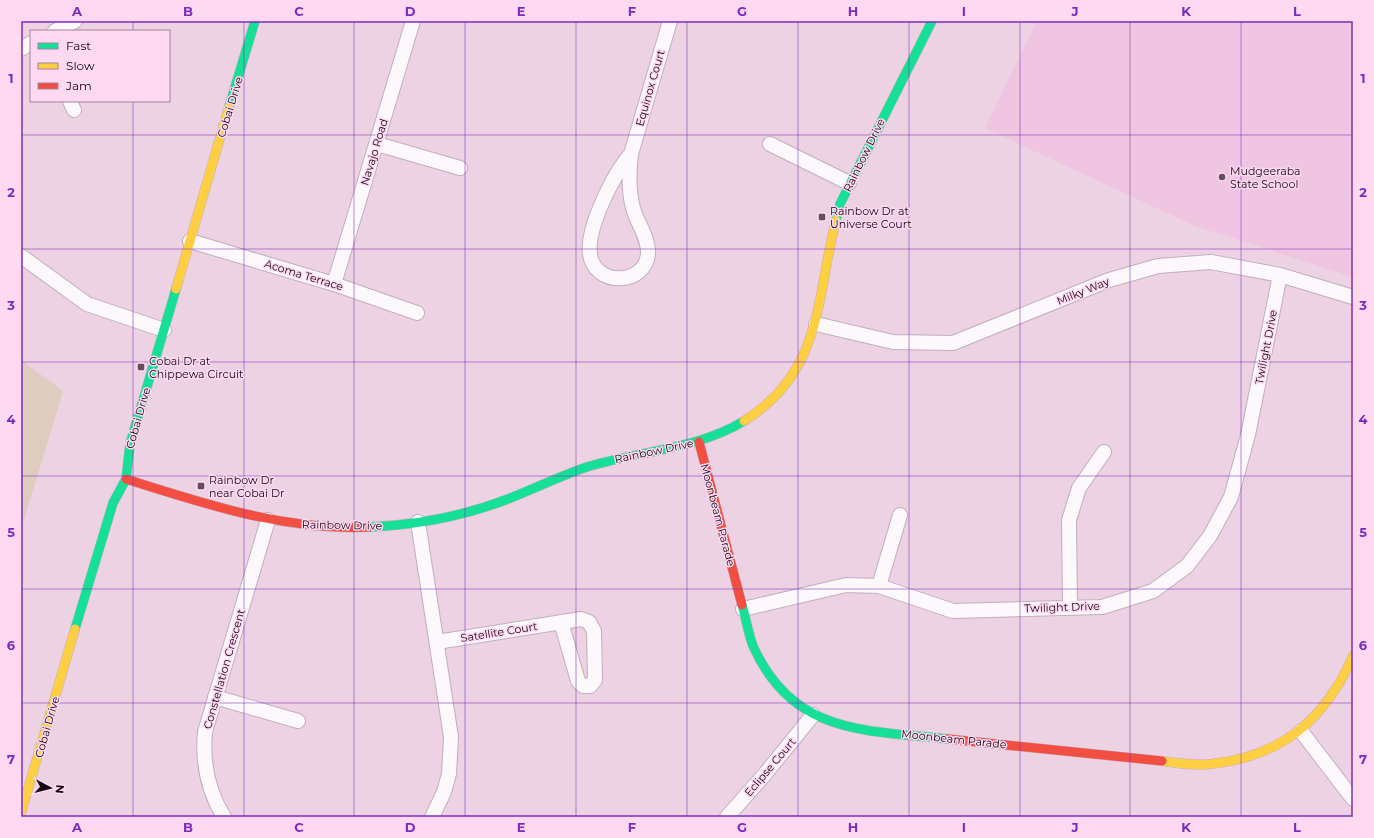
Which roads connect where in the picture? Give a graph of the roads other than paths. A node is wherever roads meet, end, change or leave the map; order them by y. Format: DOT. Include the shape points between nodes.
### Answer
graph roads {
  1 [pos="76,21"];
  2 [pos="255,21"];
  3 [pos="413,21"];
  4 [pos="670,21"];
  5 [pos="932,21"];
  6 [pos="57,30"];
  7 [pos="30,44"];
  8 [pos="21,49"];
  9 [pos="377,144"];
  10 [pos="770,144"];
  11 [pos="631,154"];
  12 [pos="460,168"];
  13 [pos="849,183"];
  14 [pos="190,241"];
  15 [pos="21,256"];
  16 [pos="1280,275"];
  17 [pos="334,284"];
  18 [pos="1353,297"];
  19 [pos="417,313"];
  20 [pos="816,324"];
  21 [pos="164,330"];
  22 [pos="699,442"];
  23 [pos="1104,452"];
  24 [pos="126,479"];
  25 [pos="900,515"];
  26 [pos="268,520"];
  27 [pos="418,522"];
  28 [pos="879,586"];
  29 [pos="1070,606"];
  30 [pos="743,609"];
  31 [pos="561,622"];
  32 [pos="437,642"];
  33 [pos="1353,656"];
  34 [pos="215,697"];
  35 [pos="813,715"];
  36 [pos="298,721"];
  37 [pos="1301,731"];
  38 [pos="1353,800"];
  39 [pos="21,813"];
  40 [pos="224,817"];
  41 [pos="432,817"];
  42 [pos="727,817"];
  1 -- 6 [label="street"];
  2 -- 14 [label="street, Cobai Drive"];
  3 -- 9 [label="street, Navajo Road"];
  4 -- 11 [label="street, Equinox Court"];
  5 -- 13 [label="street, Rainbow Drive"];
  7 -- 8 [label="street"];
  9 -- 12 [label="street"];
  9 -- 17 [label="street, Navajo Road"];
  10 -- 13 [label="street"];
  11 -- 11 [label="street, Equinox Court" via="630,197 647,243 648,253 646,262 637,274 621,279 602,274 592,260 591,234 623,163"];
  13 -- 20 [label="street, Rainbow Drive" via="835,221"];
  14 -- 17 [label="street, Acoma Terrace"];
  14 -- 21 [label="street, Cobai Drive"];
  15 -- 21 [label="street" via="87,304"];
  16 -- 18 [label="street, Milky Way"];
  16 -- 20 [label="street, Milky Way" via="1211,262 1158,266 1110,280 953,343 893,342"];
  16 -- 29 [label="street, Twilight Drive" via="1248,436 1231,497 1210,536 1187,566 1153,591 1102,607"];
  17 -- 19 [label="street, Acoma Terrace"];
  20 -- 22 [label="street, Rainbow Drive" via="796,370 770,402 731,430"];
  21 -- 24 [label="street, Cobai Drive" via="130,444"];
  22 -- 27 [label="street, Rainbow Drive" via="597,464 559,476 489,506"];
  22 -- 30 [label="street, Moonbeam Parade"];
  23 -- 29 [label="street" via="1079,488 1068,520"];
  24 -- 26 [label="street, Rainbow Drive"];
  24 -- 39 [label="street, Cobai Drive" via="113,503"];
  25 -- 28 [label="street"];
  26 -- 27 [label="street, Rainbow Drive" via="317,527 386,526"];
  26 -- 34 [label="street, Constellation Crescent"];
  27 -- 32 [label="street"];
  28 -- 29 [label="street, Twilight Drive" via="953,611"];
  28 -- 30 [label="street, Twilight Drive" via="846,585"];
  30 -- 35 [label="street, Moonbeam Parade" via="753,645 766,669 784,693"];
  31 -- 32 [label="street, Satellite Court"];
  32 -- 41 [label="street" via="451,737 451,757 444,792"];
  33 -- 37 [label="street, Moonbeam Parade" via="1345,677 1326,706"];
  34 -- 36 [label="street"];
  34 -- 40 [label="street, Constellation Crescent" via="203,749 210,787"];
  35 -- 37 [label="street, Moonbeam Parade" via="853,729 1210,764 1259,754"];
  35 -- 42 [label="street, Eclipse Court"];
  37 -- 38 [label="street"];
}
